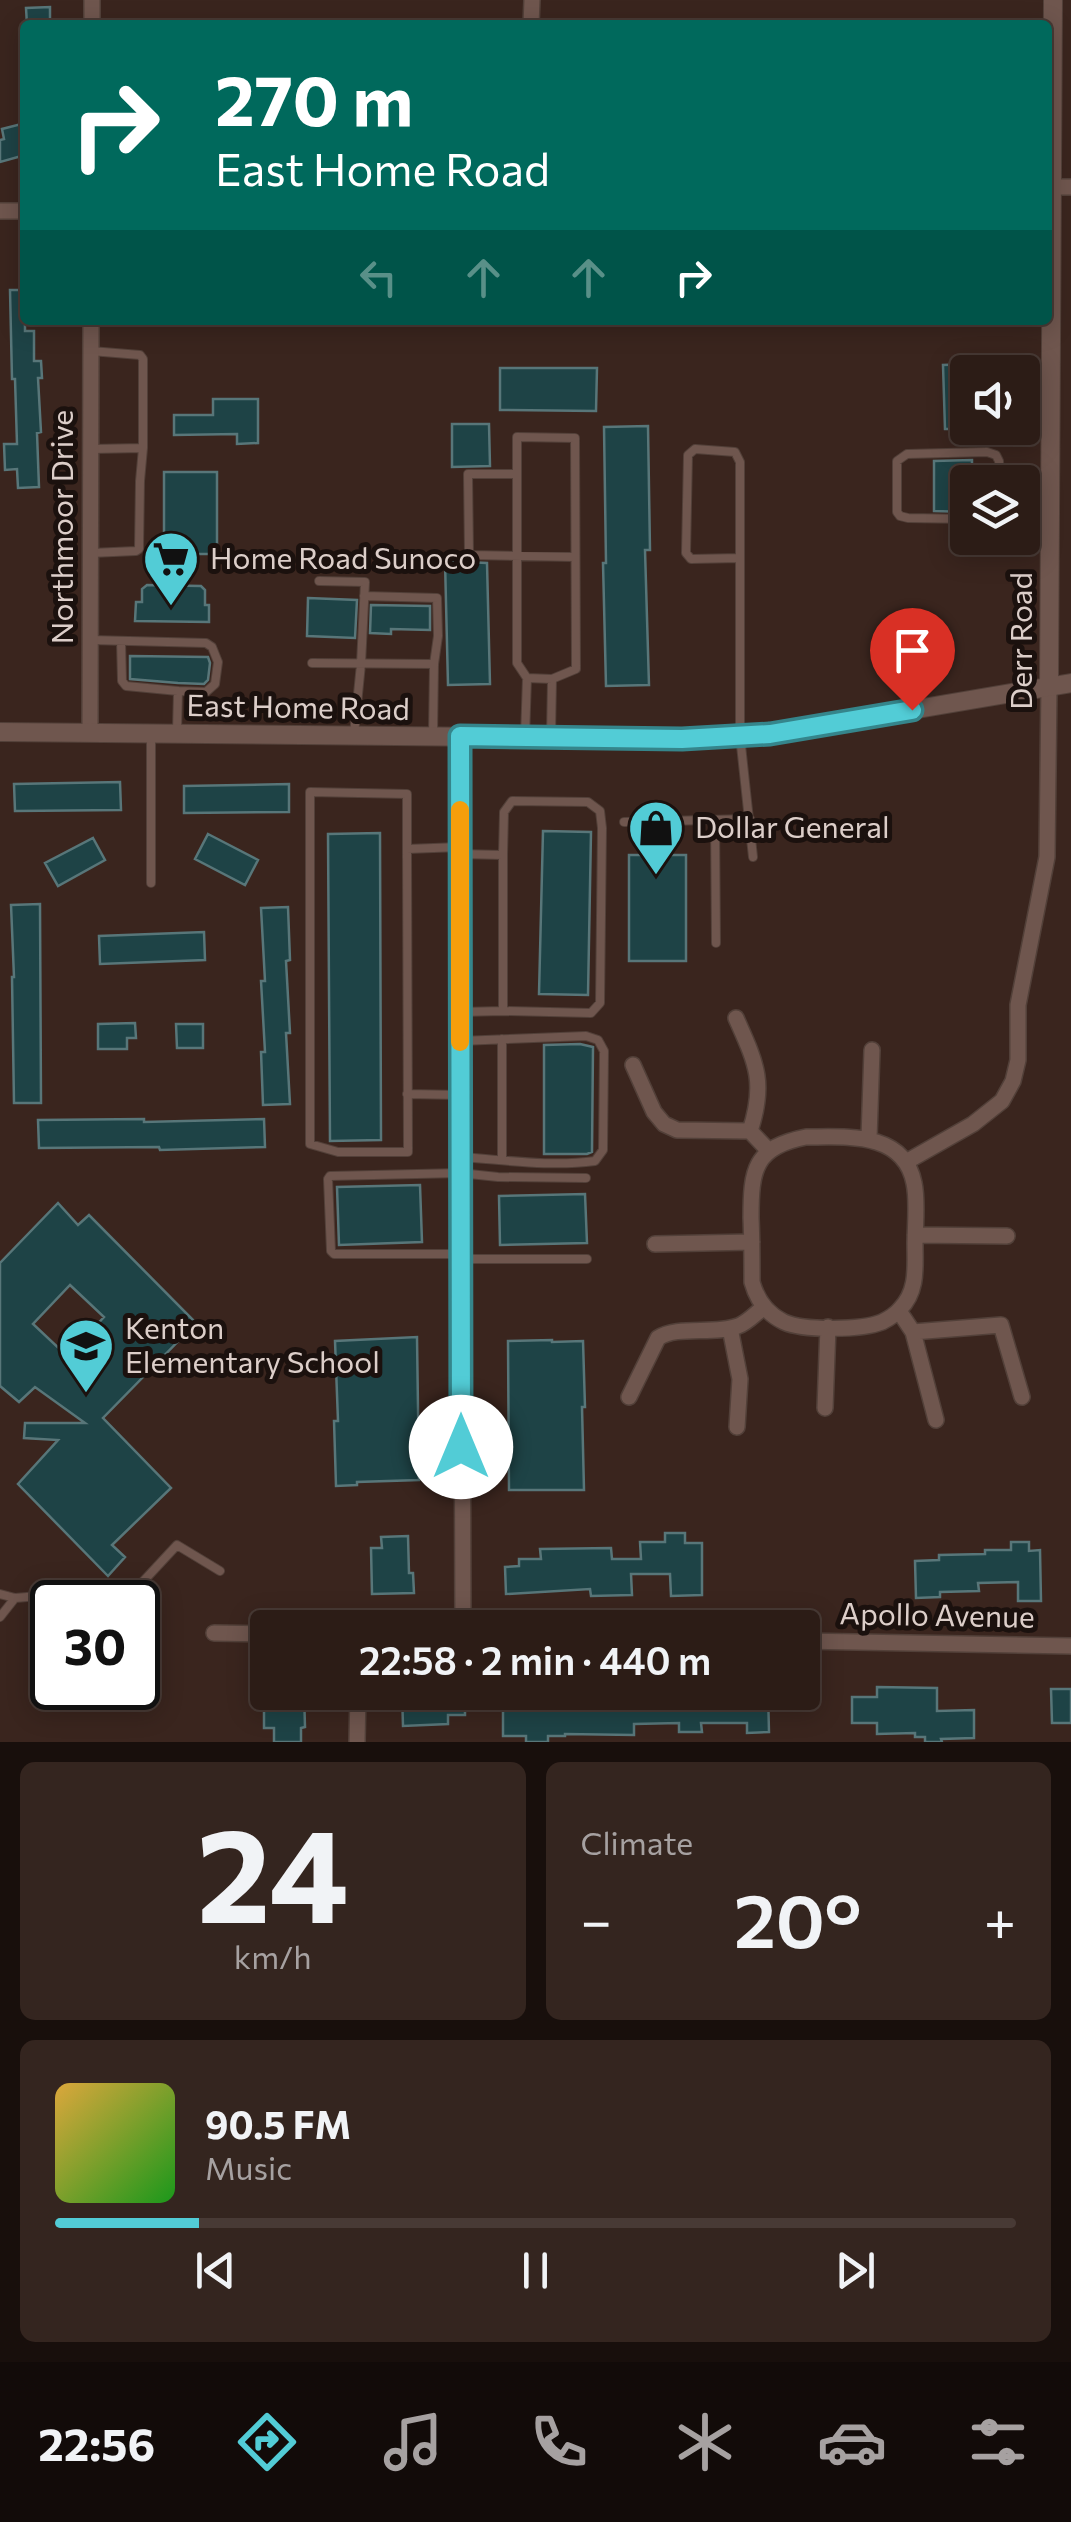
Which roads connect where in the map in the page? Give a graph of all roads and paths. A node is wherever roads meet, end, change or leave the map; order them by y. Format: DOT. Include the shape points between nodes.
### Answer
graph roads {
  1 [pos="1053,0"];
  2 [pos="1061,187"];
  3 [pos="1052,224"];
  4 [pos="92,325"];
  5 [pos="1049,325"];
  6 [pos="91,351"];
  7 [pos="1040,420"];
  8 [pos="1050,420"];
  9 [pos="143,448"];
  10 [pos="91,449"];
  11 [pos="999,465"];
  12 [pos="517,474"];
  13 [pos="1040,506"];
  14 [pos="1050,506"];
  15 [pos="950,519"];
  16 [pos="91,553"];
  17 [pos="517,557"];
  18 [pos="576,557"];
  19 [pos="740,558"];
  20 [pos="319,582"];
  21 [pos="364,596"];
  22 [pos="91,640"];
  23 [pos="120,641"];
  24 [pos="312,664"];
  25 [pos="361,664"];
  26 [pos="434,664"];
  27 [pos="527,678"];
  28 [pos="552,679"];
  29 [pos="1071,683"];
  30 [pos="1050,686"];
  31 [pos="178,691"];
  32 [pos="0,732"];
  33 [pos="90,733"];
  34 [pos="151,734"];
  35 [pos="177,734"];
  36 [pos="354,734"];
  37 [pos="433,736"];
  38 [pos="460,736"];
  39 [pos="740,736"];
  40 [pos="525,737"];
  41 [pos="551,738"];
  42 [pos="715,820"];
  43 [pos="750,820"];
  44 [pos="624,822"];
  45 [pos="406,849"];
  46 [pos="460,851"];
  47 [pos="502,855"];
  48 [pos="754,856"];
  49 [pos="152,883"];
  50 [pos="716,943"];
  51 [pos="503,1011"];
  52 [pos="460,1012"];
  53 [pos="736,1018"];
  54 [pos="502,1039"];
  55 [pos="460,1040"];
  56 [pos="872,1050"];
  57 [pos="633,1065"];
  58 [pos="407,1094"];
  59 [pos="460,1095"];
  60 [pos="750,1131"];
  61 [pos="869,1138"];
  62 [pos="769,1151"];
  63 [pos="502,1160"];
  64 [pos="906,1162"];
  65 [pos="460,1165"];
  66 [pos="586,1178"];
  67 [pos="915,1235"];
  68 [pos="1007,1236"];
  69 [pos="752,1242"];
  70 [pos="655,1244"];
  71 [pos="460,1256"];
  72 [pos="587,1258"];
  73 [pos="764,1307"];
  74 [pos="899,1311"];
  75 [pos="828,1327"];
  76 [pos="730,1328"];
  77 [pos="913,1332"];
  78 [pos="628,1397"];
  79 [pos="1022,1397"];
  80 [pos="826,1408"];
  81 [pos="936,1420"];
  82 [pos="737,1426"];
  83 [pos="220,1571"];
  84 [pos="0,1594"];
  85 [pos="15,1598"];
  86 [pos="462,1610"];
  87 [pos="0,1617"];
  88 [pos="214,1633"];
  89 [pos="250,1634"];
  90 [pos="820,1641"];
  91 [pos="1071,1646"];
  92 [pos="358,1710"];
  93 [pos="358,1742"];
  1 -- 2 [label="street, Derr Road"];
  2 -- 3 [label="street, Derr Road"];
  4 -- 6 [label="street, Northmoor Drive"];
  5 -- 8 [label="street, Derr Road"];
  6 -- 9 [label="lane" via="143,359"];
  6 -- 10 [label="street, Northmoor Drive"];
  7 -- 8 [label="lane"];
  8 -- 14 [label="street, Derr Road"];
  9 -- 10 [label="lane"];
  9 -- 16 [label="lane" via="139,549"];
  10 -- 16 [label="street, Northmoor Drive"];
  11 -- 15 [label="lane" via="987,452 907,454 897,461 900,516"];
  12 -- 17 [label="lane"];
  12 -- 17 [label="lane" via="468,474 470,555"];
  12 -- 18 [label="lane" via="517,436 575,438"];
  13 -- 14 [label="lane"];
  14 -- 30 [label="street, Derr Road"];
  16 -- 22 [label="street, Northmoor Drive"];
  17 -- 18 [label="lane"];
  17 -- 27 [label="lane" via="517,664"];
  18 -- 28 [label="lane" via="576,669"];
  19 -- 19 [label="lane" via="740,462 735,452 695,450 688,455 686,553 691,559"];
  19 -- 39 [label="lane"];
  20 -- 21 [label="lane" via="365,582"];
  21 -- 25 [label="lane"];
  21 -- 26 [label="lane" via="437,598"];
  22 -- 23 [label="lane"];
  22 -- 33 [label="street, Northmoor Drive"];
  23 -- 31 [label="lane" via="126,686"];
  23 -- 31 [label="lane" via="212,647 215,684 206,692"];
  24 -- 25 [label="lane"];
  25 -- 26 [label="lane"];
  25 -- 36 [label="lane"];
  26 -- 37 [label="lane"];
  27 -- 28 [label="lane"];
  27 -- 40 [label="lane"];
  28 -- 41 [label="lane"];
  29 -- 30 [label="street, East Home Road"];
  30 -- 39 [label="street, East Home Road"];
  30 -- 64 [label="street, Derr Road" via="1047,857 1018,1005 1013,1081 1002,1101 973,1124"];
  31 -- 35 [label="lane"];
  32 -- 33 [label="street, East Home Road"];
  33 -- 34 [label="street, East Home Road"];
  34 -- 35 [label="street, East Home Road"];
  34 -- 49 [label="lane"];
  35 -- 36 [label="street, East Home Road"];
  36 -- 37 [label="street, East Home Road"];
  37 -- 38 [label="street, East Home Road"];
  38 -- 40 [label="street, East Home Road"];
  38 -- 46 [label="street"];
  39 -- 41 [label="street, East Home Road"];
  39 -- 43 [label="lane"];
  40 -- 41 [label="street, East Home Road"];
  42 -- 43 [label="lane"];
  42 -- 44 [label="lane"];
  42 -- 50 [label="lane"];
  43 -- 48 [label="lane"];
  45 -- 46 [label="lane"];
  45 -- 58 [label="lane"];
  45 -- 58 [label="lane" via="407,794 310,792 310,1144 338,1152 408,1152"];
  46 -- 47 [label="lane"];
  46 -- 52 [label="street"];
  47 -- 51 [label="lane"];
  47 -- 51 [label="lane" via="504,812 512,801 588,802 600,811 600,1003 591,1013"];
  51 -- 52 [label="lane"];
  52 -- 55 [label="street"];
  53 -- 60 [label="street" via="756,1061 760,1090"];
  54 -- 55 [label="lane"];
  54 -- 63 [label="lane"];
  54 -- 63 [label="lane" via="586,1036 604,1051 604,1150 596,1161"];
  55 -- 59 [label="street"];
  56 -- 61 [label="street"];
  57 -- 60 [label="street" via="664,1124"];
  58 -- 59 [label="lane"];
  59 -- 65 [label="street"];
  60 -- 62 [label="street"];
  61 -- 62 [label="street" via="806,1137"];
  61 -- 64 [label="street"];
  62 -- 69 [label="street" via="751,1184"];
  63 -- 65 [label="lane"];
  64 -- 67 [label="street" via="914,1182"];
  65 -- 66 [label="lane" via="498,1177"];
  65 -- 71 [label="street"];
  65 -- 71 [label="lane" via="328,1179 334,1254"];
  67 -- 68 [label="street"];
  67 -- 74 [label="street" via="915,1278"];
  69 -- 70 [label="street"];
  69 -- 73 [label="street" via="752,1282"];
  71 -- 72 [label="lane"];
  71 -- 86 [label="street"];
  73 -- 75 [label="street" via="782,1322"];
  73 -- 76 [label="street"];
  74 -- 75 [label="street" via="864,1326"];
  74 -- 77 [label="street"];
  75 -- 80 [label="street"];
  76 -- 78 [label="street" via="666,1332"];
  76 -- 82 [label="street" via="740,1379"];
  77 -- 79 [label="street" via="1001,1325"];
  77 -- 81 [label="street"];
  83 -- 85 [label="lane" via="177,1545 137,1588"];
  84 -- 85 [label="lane"];
  85 -- 87 [label="lane"];
  88 -- 89 [label="street"];
  90 -- 91 [label="street, Apollo Avenue"];
  92 -- 93 [label="street"];
}
